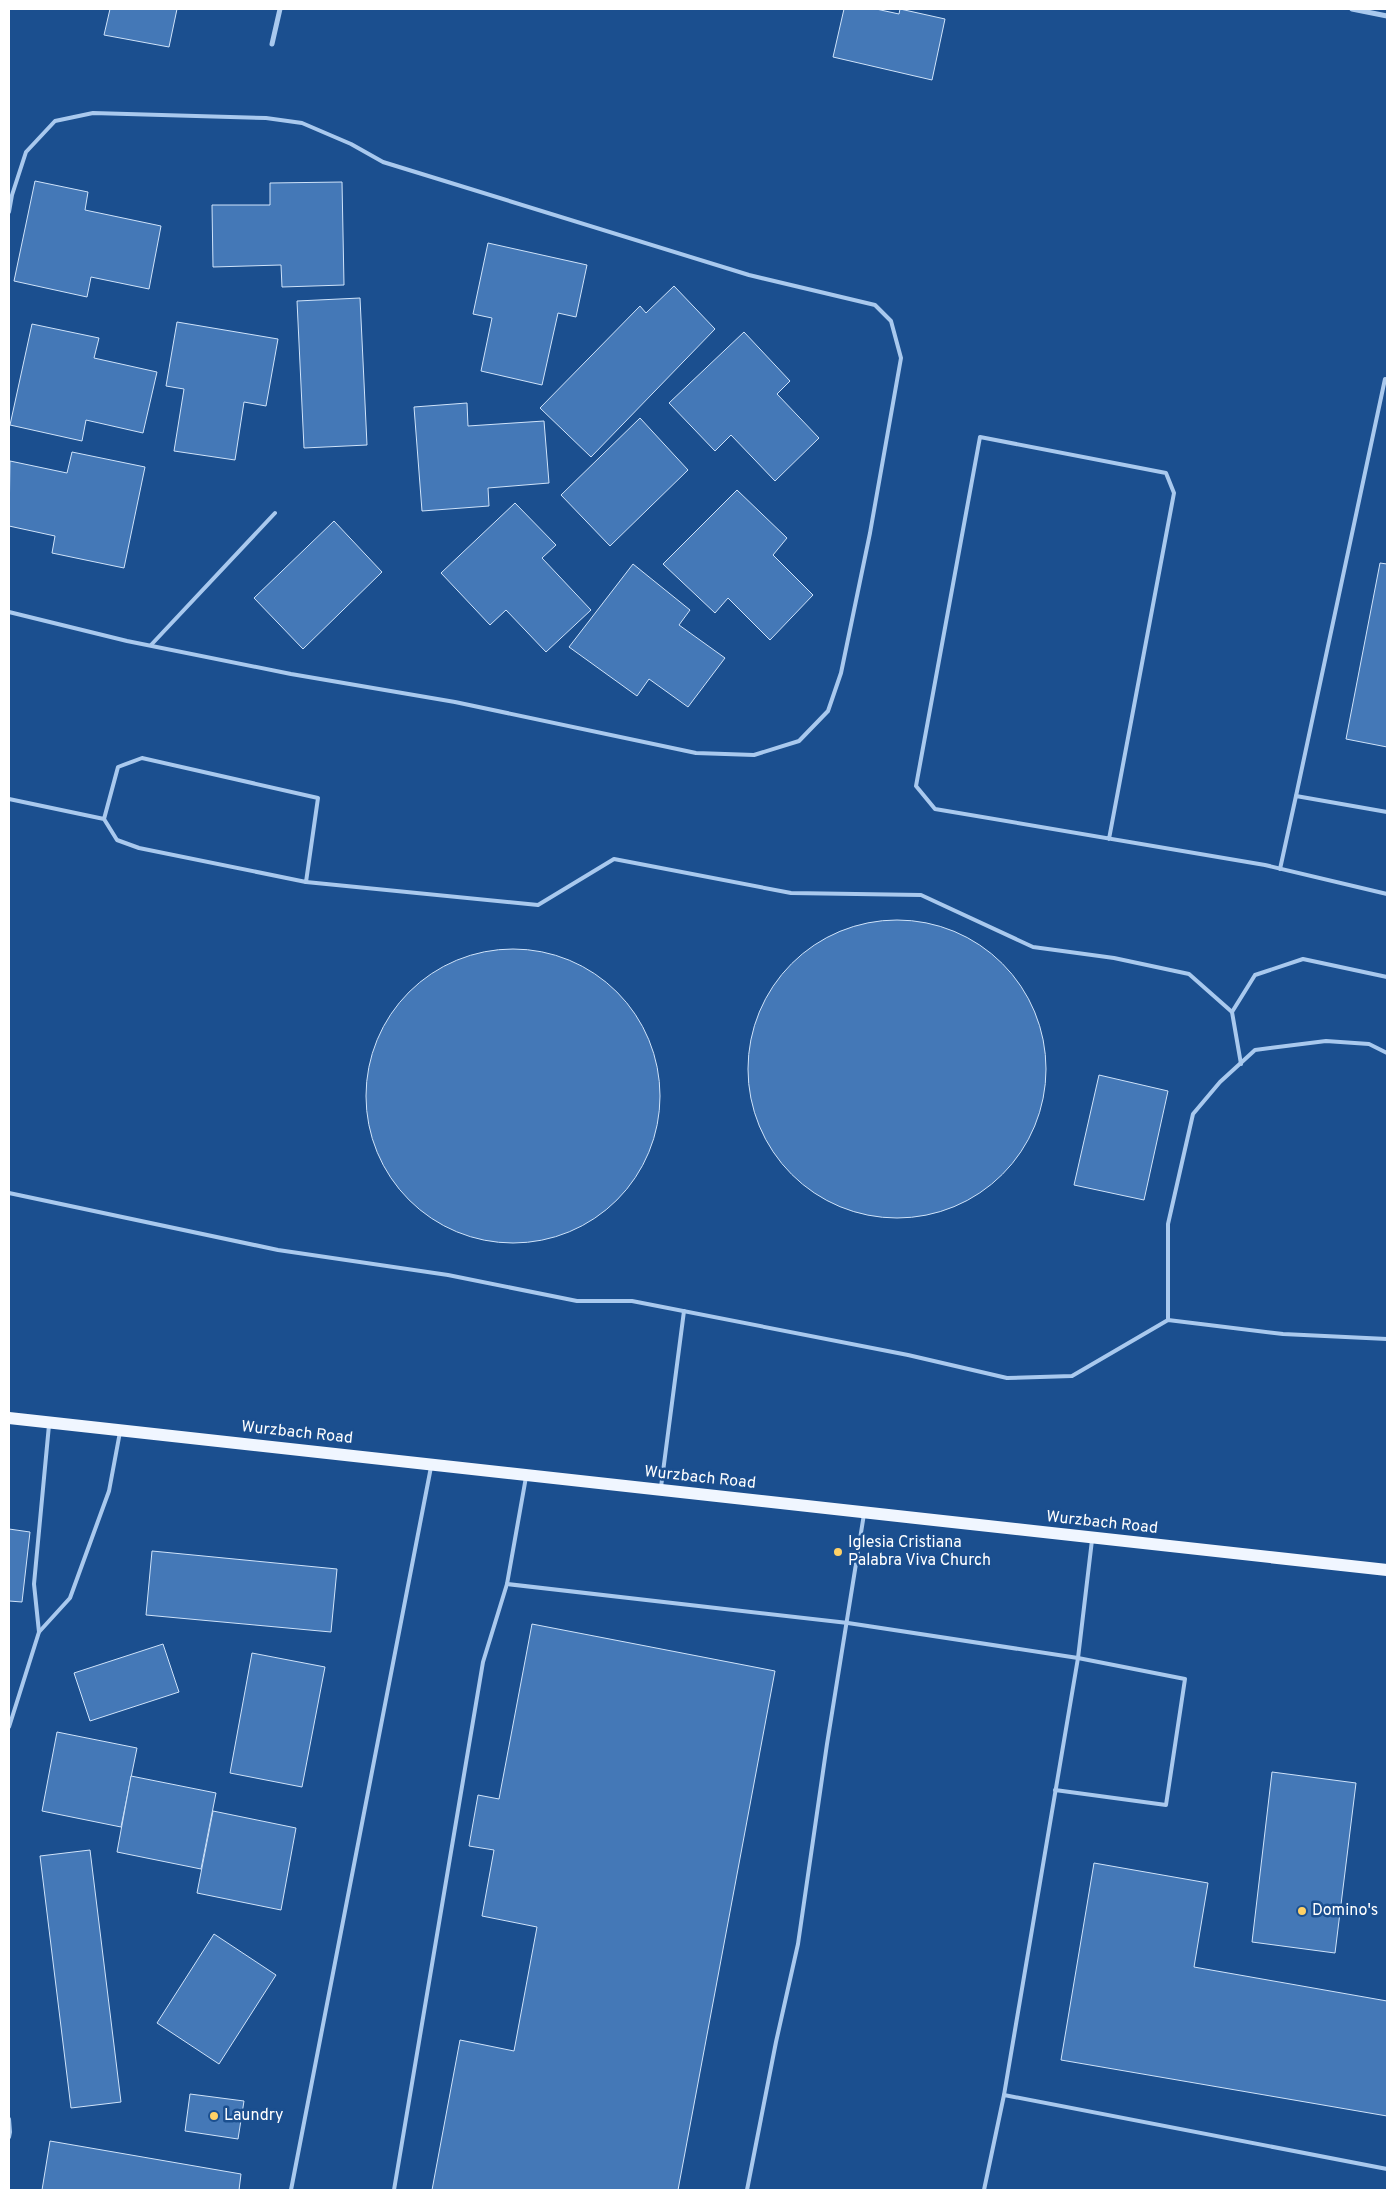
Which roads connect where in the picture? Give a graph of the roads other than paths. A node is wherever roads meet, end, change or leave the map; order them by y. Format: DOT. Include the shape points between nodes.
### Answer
graph roads {
  1 [pos="280,9"];
  2 [pos="1352,9"];
  3 [pos="1386,9"];
  4 [pos="1386,16"];
  5 [pos="272,44"];
  6 [pos="9,212"];
  7 [pos="1385,379"];
  8 [pos="275,513"];
  9 [pos="9,612"];
  10 [pos="151,646"];
  11 [pos="1296,796"];
  12 [pos="9,799"];
  13 [pos="1387,812"];
  14 [pos="104,819"];
  15 [pos="1110,839"];
  16 [pos="1280,869"];
  17 [pos="306,882"];
  18 [pos="1387,894"];
  19 [pos="1387,977"];
  20 [pos="1232,1012"];
  21 [pos="1387,1053"];
  22 [pos="1241,1064"];
  23 [pos="9,1193"];
  24 [pos="684,1311"];
  25 [pos="1168,1320"];
  26 [pos="1387,1339"];
  27 [pos="9,1418"];
  28 [pos="50,1423"];
  29 [pos="120,1430"];
  30 [pos="432,1465"];
  31 [pos="527,1475"];
  32 [pos="660,1490"];
  33 [pos="865,1512"];
  34 [pos="1092,1538"];
  35 [pos="1387,1570"];
  36 [pos="507,1584"];
  37 [pos="848,1623"];
  38 [pos="39,1632"];
  39 [pos="1078,1658"];
  40 [pos="9,1727"];
  41 [pos="1055,1790"];
  42 [pos="1004,2095"];
  43 [pos="9,2119"];
  44 [pos="9,2137"];
  45 [pos="1387,2170"];
  46 [pos="291,2190"];
  47 [pos="394,2190"];
  48 [pos="747,2190"];
  49 [pos="984,2190"];
  1 -- 5 [label="street"];
  2 -- 4 [label="street"];
  3 -- 4 [label="street"];
  6 -- 10 [label="lane" via="26,152 55,121 93,113 266,118 302,123 383,162 464,187 749,274 876,305 891,322 901,358 841,673 828,711 799,741 754,755 696,753 455,702"];
  7 -- 11 [label="lane"];
  8 -- 10 [label="lane"];
  9 -- 10 [label="lane"];
  11 -- 13 [label="lane"];
  11 -- 16 [label="lane"];
  12 -- 14 [label="lane"];
  14 -- 17 [label="lane" via="117,840 139,848"];
  14 -- 17 [label="lane" via="118,767 142,758 318,798"];
  15 -- 15 [label="lane" via="935,808 916,786 980,437 1166,473 1174,493"];
  15 -- 16 [label="lane"];
  16 -- 18 [label="lane"];
  17 -- 20 [label="lane" via="538,905 614,859 792,893 921,895 1033,947 1114,958 1189,974"];
  19 -- 20 [label="lane" via="1303,959 1255,975"];
  20 -- 22 [label="lane"];
  21 -- 22 [label="lane" via="1369,1044 1326,1041 1255,1050"];
  22 -- 25 [label="lane" via="1220,1082 1193,1114 1168,1224"];
  23 -- 24 [label="lane" via="278,1250 448,1275 578,1301 632,1301"];
  24 -- 25 [label="lane" via="1007,1378 1072,1376"];
  24 -- 32 [label="lane"];
  25 -- 26 [label="lane" via="1283,1334"];
  27 -- 28 [label="main road, Wurzbach Road"];
  28 -- 29 [label="main road, Wurzbach Road"];
  28 -- 38 [label="lane" via="34,1584"];
  29 -- 30 [label="main road, Wurzbach Road"];
  29 -- 38 [label="lane" via="109,1491 70,1598"];
  30 -- 31 [label="main road, Wurzbach Road"];
  30 -- 46 [label="lane"];
  31 -- 32 [label="main road, Wurzbach Road"];
  31 -- 36 [label="lane"];
  32 -- 33 [label="main road, Wurzbach Road"];
  33 -- 34 [label="main road, Wurzbach Road"];
  33 -- 37 [label="lane"];
  34 -- 35 [label="main road, Wurzbach Road"];
  34 -- 39 [label="lane"];
  36 -- 37 [label="lane"];
  36 -- 47 [label="lane" via="483,1662"];
  37 -- 39 [label="lane"];
  37 -- 48 [label="lane" via="798,1944"];
  38 -- 40 [label="lane"];
  39 -- 41 [label="lane"];
  39 -- 41 [label="lane" via="1185,1679 1166,1805"];
  41 -- 42 [label="lane"];
  42 -- 45 [label="lane"];
  42 -- 49 [label="lane"];
  43 -- 44 [label="lane"];
}
